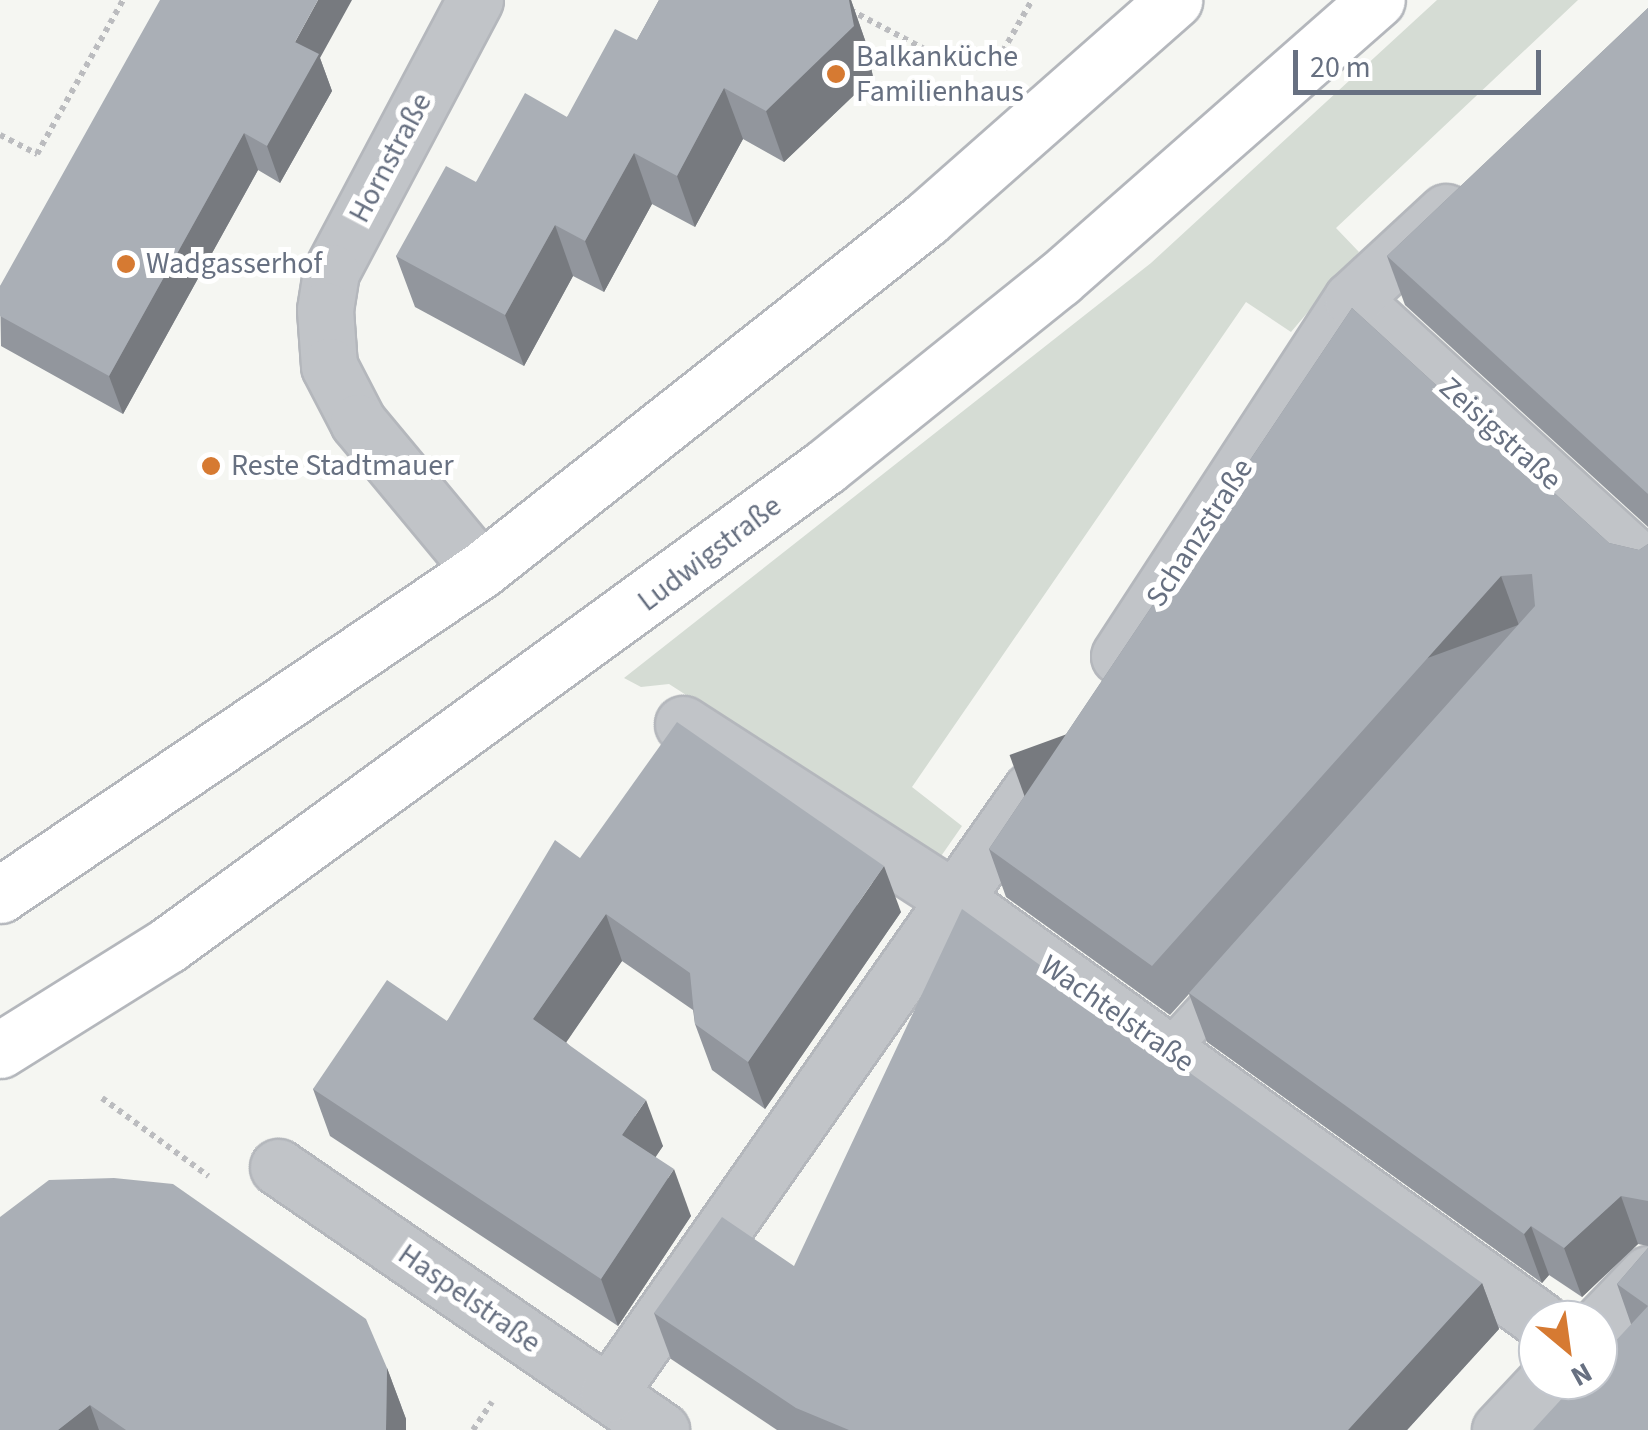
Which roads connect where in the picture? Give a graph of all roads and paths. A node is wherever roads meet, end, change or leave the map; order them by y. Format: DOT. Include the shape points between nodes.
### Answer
graph roads {
  1 [pos="124,0"];
  2 [pos="475,0"];
  3 [pos="831,0"];
  4 [pos="1174,0"];
  5 [pos="1377,0"];
  6 [pos="928,51"];
  7 [pos="0,135"];
  8 [pos="1482,178"];
  9 [pos="1352,299"];
  10 [pos="1648,569"];
  11 [pos="481,570"];
  12 [pos="683,724"];
  13 [pos="0,895"];
  14 [pos="958,901"];
  15 [pos="1258,950"];
  16 [pos="0,1050"];
  17 [pos="1169,1050"];
  18 [pos="102,1098"];
  19 [pos="278,1167"];
  20 [pos="213,1180"];
  21 [pos="1648,1274"];
  22 [pos="1518,1304"];
  23 [pos="1618,1305"];
  24 [pos="505,1383"];
  25 [pos="608,1394"];
  26 [pos="1528,1400"];
  27 [pos="474,1430"];
  28 [pos="660,1430"];
  29 [pos="1500,1430"];
  1 -- 7 [label="path" via="37,154"];
  2 -- 11 [label="street, Hornstraße" via="330,272 325,310 329,366 358,422"];
  3 -- 6 [label="path"];
  4 -- 11 [label="main road" via="910,232"];
  5 -- 16 [label="main road, Ludwigstraße" via="1059,279 825,467 168,944"];
  8 -- 9 [label="street, Schanzstraße"];
  9 -- 10 [label="street, Zeisigstraße"];
  9 -- 14 [label="street, Schanzstraße"];
  11 -- 13 [label="main road"];
  12 -- 14 [label="street, Wachtelstraße"];
  14 -- 17 [label="street, Wachtelstraße"];
  14 -- 25 [label="street, Schanzstraße"];
  15 -- 17 [label="lane"];
  17 -- 22 [label="street, Wachtelstraße"];
  18 -- 20 [label="path"];
  19 -- 25 [label="street, Haspelstraße"];
  21 -- 23 [label="street"];
  24 -- 27 [label="path"];
  25 -- 28 [label="street, Haspelstraße"];
  26 -- 29 [label="street"];
}
